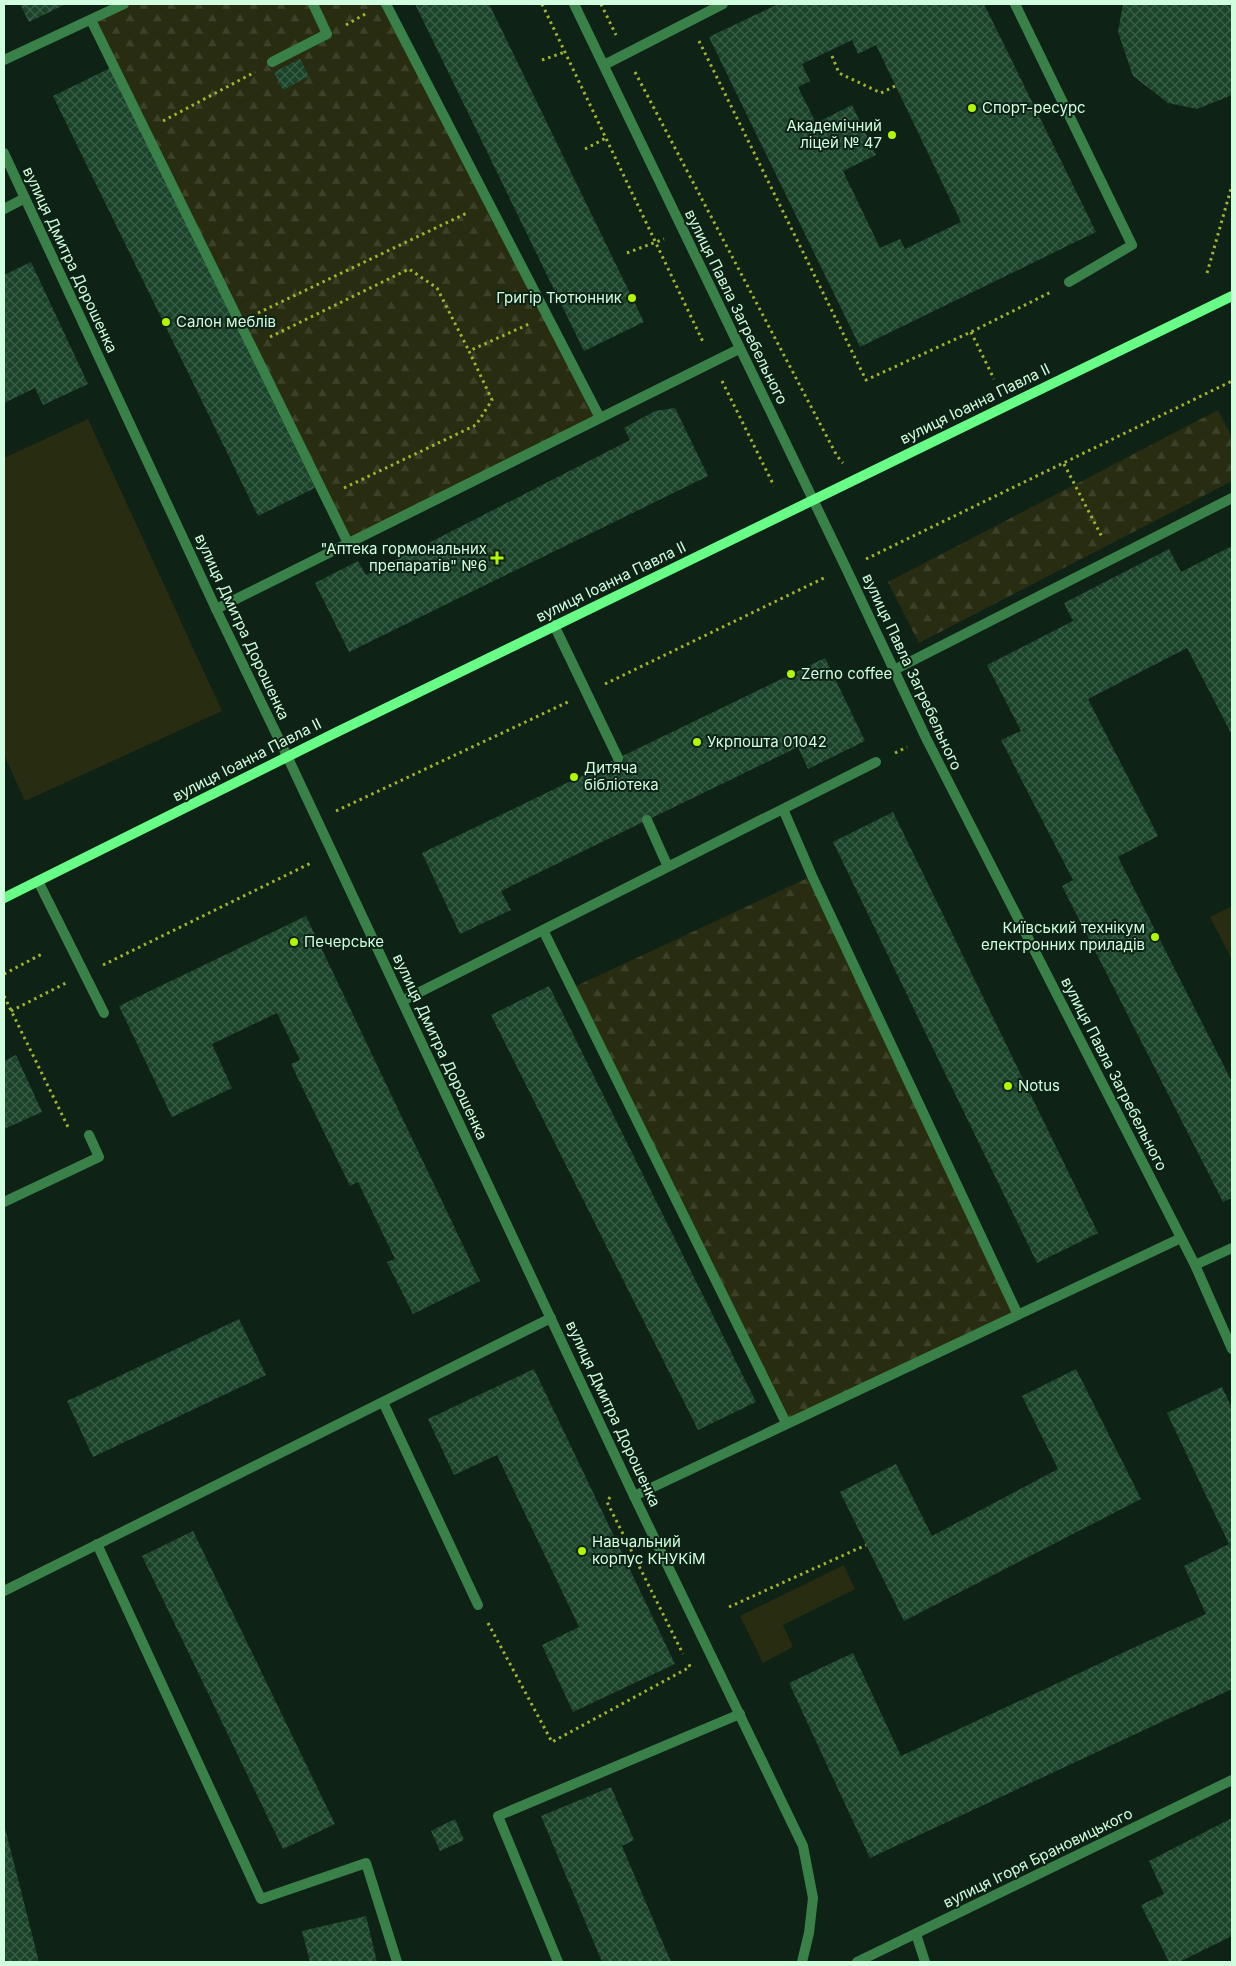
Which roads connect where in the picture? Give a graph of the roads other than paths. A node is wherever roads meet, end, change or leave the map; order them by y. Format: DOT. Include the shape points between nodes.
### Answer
graph roads {
  1 [pos="124,4"];
  2 [pos="313,4"];
  3 [pos="386,4"];
  4 [pos="574,4"];
  5 [pos="723,4"];
  6 [pos="1015,4"];
  7 [pos="705,8"];
  8 [pos="91,20"];
  9 [pos="4,60"];
  10 [pos="272,62"];
  11 [pos="604,66"];
  12 [pos="4,153"];
  13 [pos="25,198"];
  14 [pos="4,209"];
  15 [pos="1069,282"];
  16 [pos="1232,296"];
  17 [pos="739,349"];
  18 [pos="600,418"];
  19 [pos="1232,498"];
  20 [pos="812,500"];
  21 [pos="348,543"];
  22 [pos="216,609"];
  23 [pos="554,625"];
  24 [pos="894,670"];
  25 [pos="288,758"];
  26 [pos="618,758"];
  27 [pos="876,762"];
  28 [pos="783,809"];
  29 [pos="647,820"];
  30 [pos="668,866"];
  31 [pos="38,881"];
  32 [pos="4,898"];
  33 [pos="542,930"];
  34 [pos="402,1001"];
  35 [pos="104,1013"];
  36 [pos="89,1135"];
  37 [pos="4,1202"];
  38 [pos="1180,1238"];
  39 [pos="1232,1248"];
  40 [pos="1194,1266"];
  41 [pos="1018,1315"];
  42 [pos="551,1318"];
  43 [pos="1232,1348"];
  44 [pos="383,1402"];
  45 [pos="786,1423"];
  46 [pos="634,1496"];
  47 [pos="97,1544"];
  48 [pos="4,1591"];
  49 [pos="478,1605"];
  50 [pos="740,1714"];
  51 [pos="1232,1780"];
  52 [pos="916,1934"];
  53 [pos="397,1962"];
  54 [pos="558,1962"];
  55 [pos="802,1962"];
  56 [pos="856,1962"];
  57 [pos="925,1962"];
  1 -- 8 [label="street"];
  2 -- 10 [label="street" via="327,34"];
  3 -- 18 [label="street"];
  4 -- 11 [label="street, вулиця Павла Загребельного"];
  5 -- 7 [label="street"];
  6 -- 15 [label="street" via="1132,245"];
  7 -- 11 [label="street"];
  8 -- 9 [label="street"];
  8 -- 21 [label="street"];
  11 -- 17 [label="street, вулиця Павла Загребельного"];
  12 -- 13 [label="street, вулиця Дмитра Дорошенка"];
  13 -- 14 [label="street"];
  13 -- 22 [label="street, вулиця Дмитра Дорошенка"];
  16 -- 20 [label="street, вулиця Іоанна Павла II"];
  17 -- 18 [label="street"];
  17 -- 20 [label="street, вулиця Павла Загребельного"];
  18 -- 21 [label="street"];
  19 -- 24 [label="street"];
  20 -- 23 [label="street, вулиця Іоанна Павла II"];
  20 -- 24 [label="street, вулиця Павла Загребельного"];
  21 -- 22 [label="street"];
  22 -- 25 [label="street, вулиця Дмитра Дорошенка"];
  23 -- 25 [label="street, вулиця Іоанна Павла II"];
  23 -- 26 [label="street"];
  24 -- 38 [label="street, вулиця Павла Загребельного"];
  25 -- 31 [label="street, вулиця Іоанна Павла II"];
  25 -- 34 [label="street, вулиця Дмитра Дорошенка"];
  27 -- 28 [label="street"];
  28 -- 30 [label="street"];
  28 -- 41 [label="street"];
  29 -- 30 [label="street"];
  30 -- 33 [label="street"];
  31 -- 32 [label="street, вулиця Іоанна Павла II"];
  31 -- 35 [label="street"];
  33 -- 34 [label="street"];
  33 -- 45 [label="street"];
  34 -- 42 [label="street, вулиця Дмитра Дорошенка"];
  36 -- 37 [label="street" via="99,1156"];
  38 -- 40 [label="street, вулиця Павла Загребельного"];
  38 -- 41 [label="street"];
  39 -- 40 [label="street"];
  40 -- 43 [label="street, вулиця Павла Загребельного"];
  41 -- 45 [label="street"];
  42 -- 44 [label="street"];
  42 -- 46 [label="street, вулиця Дмитра Дорошенка"];
  44 -- 47 [label="street"];
  44 -- 49 [label="street"];
  45 -- 46 [label="street"];
  46 -- 50 [label="street, вулиця Дмитра Дорошенка"];
  47 -- 48 [label="street"];
  47 -- 53 [label="street" via="261,1899 366,1863"];
  50 -- 54 [label="street" via="498,1816"];
  50 -- 55 [label="street, вулиця Дмитра Дорошенка" via="803,1846 812,1898"];
  51 -- 52 [label="street, вулиця Ігоря Брановицького"];
  52 -- 56 [label="street, вулиця Ігоря Брановицького"];
  52 -- 57 [label="street"];
}
